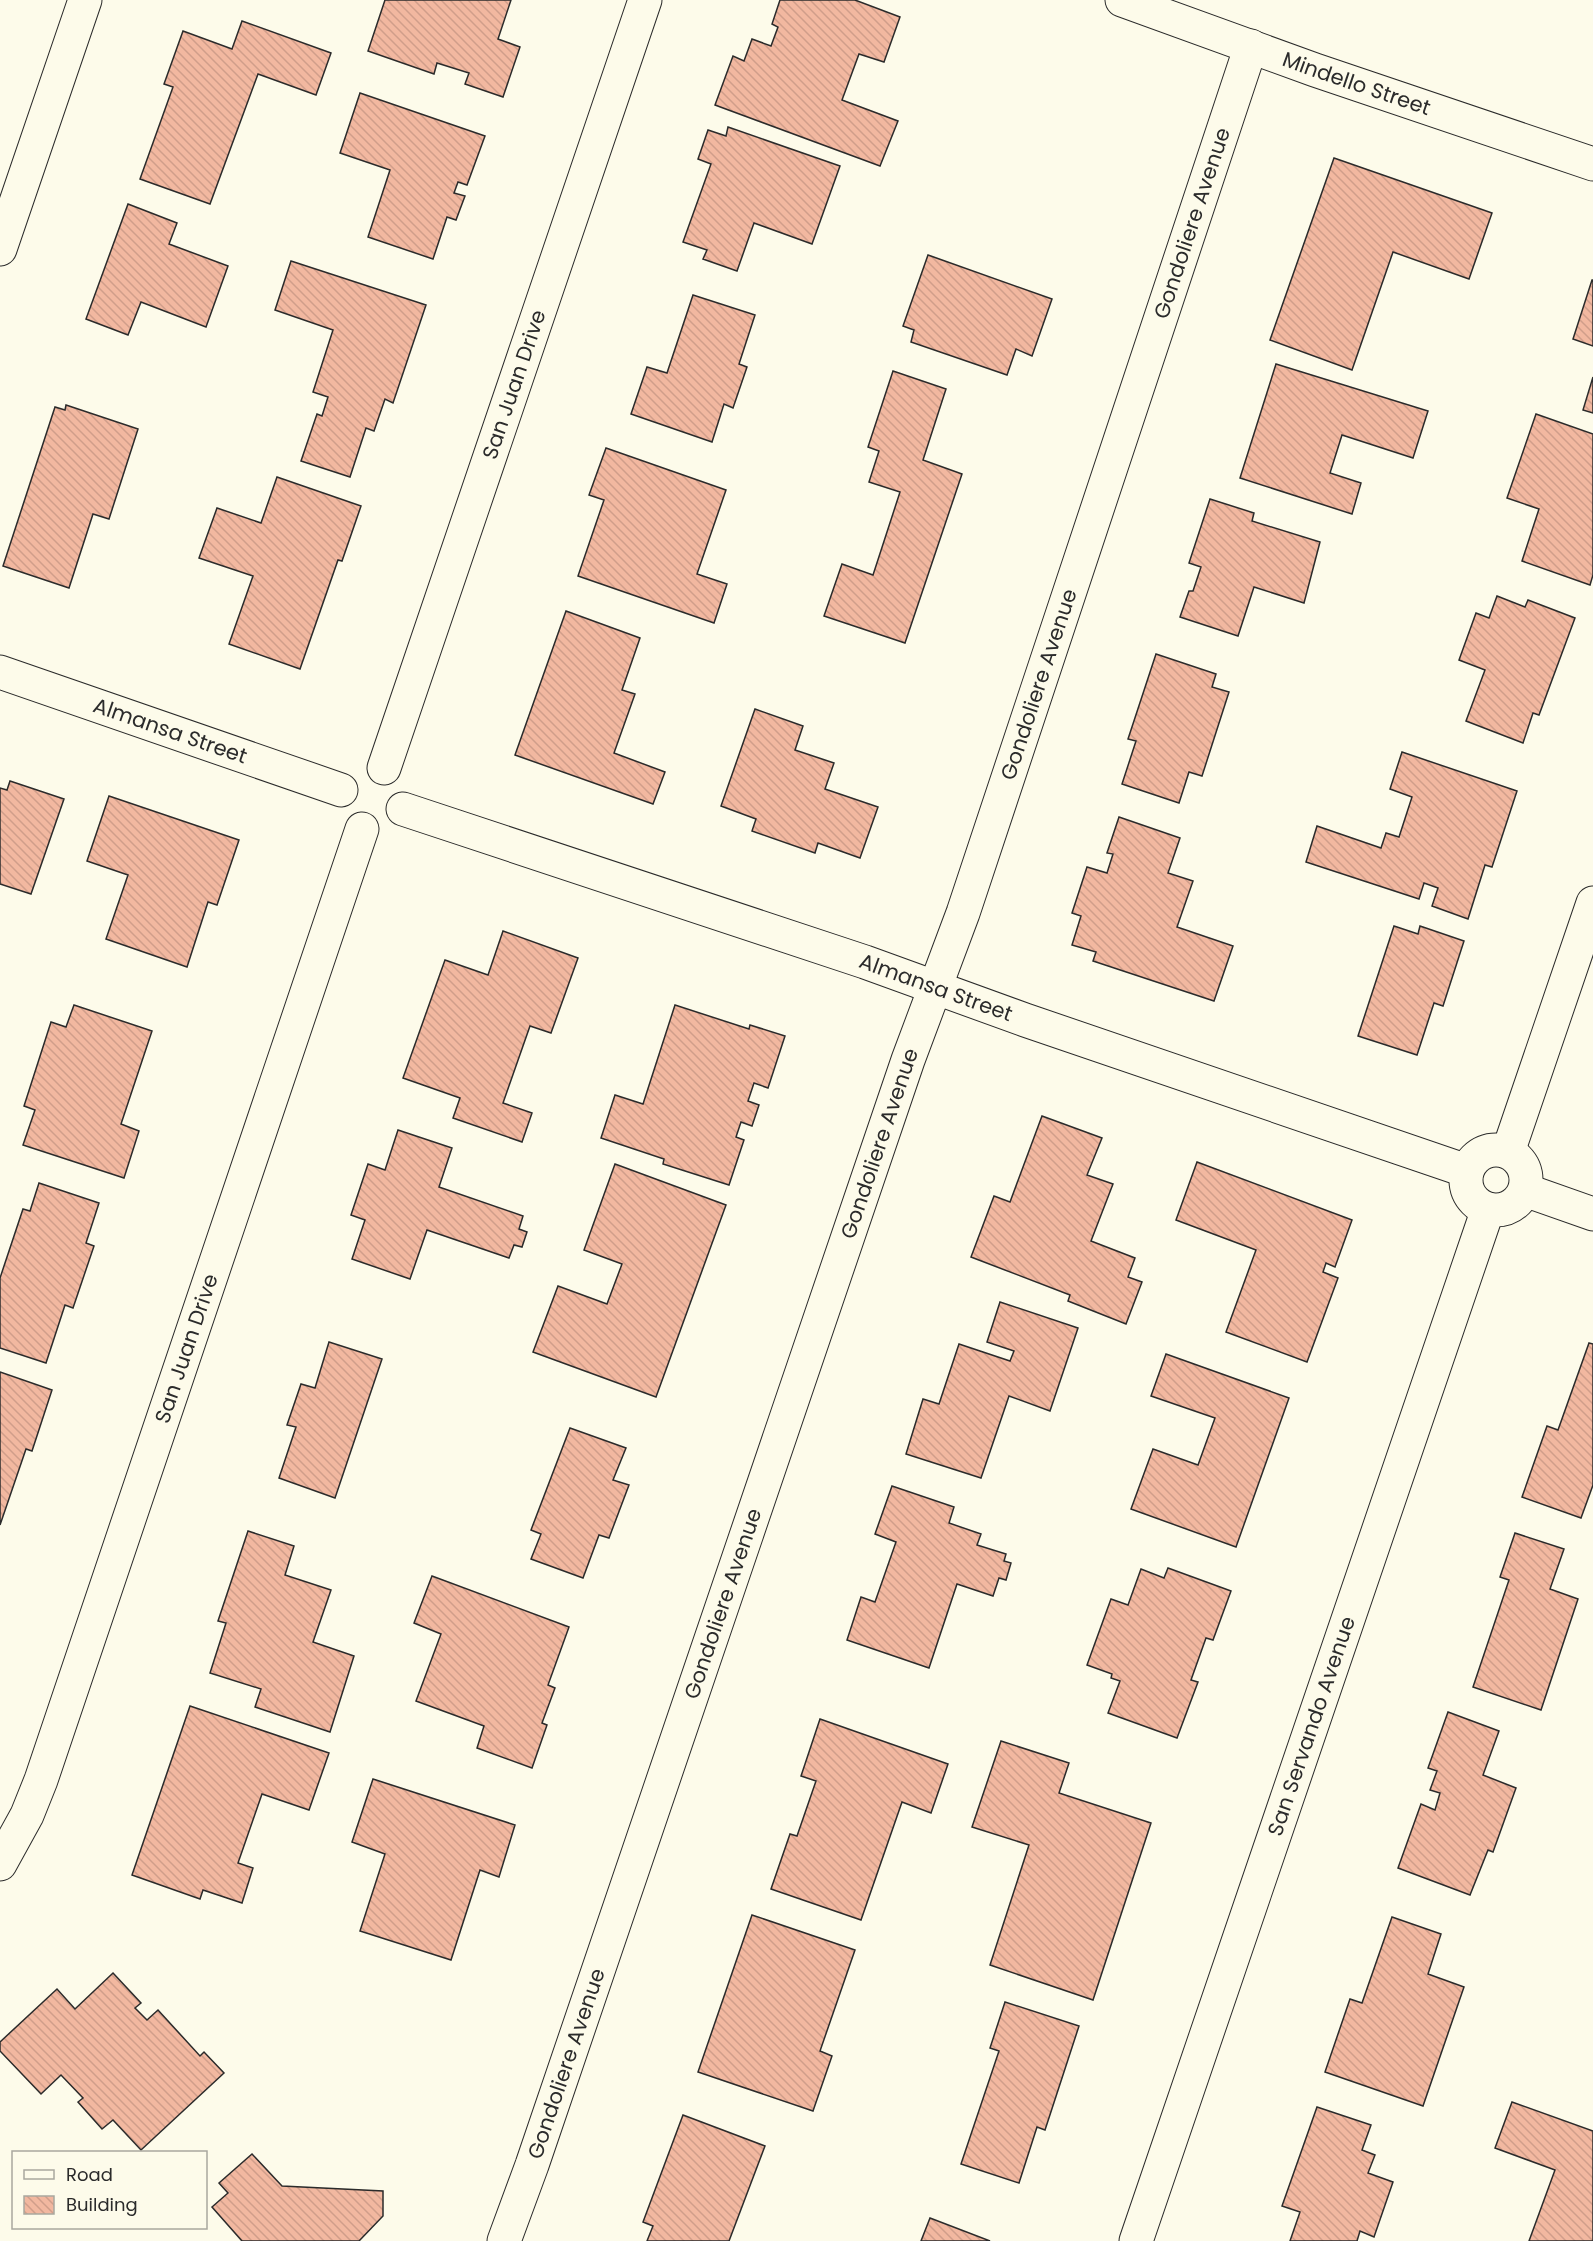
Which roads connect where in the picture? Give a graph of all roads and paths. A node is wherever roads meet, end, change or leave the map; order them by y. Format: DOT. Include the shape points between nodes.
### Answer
graph roads {
  1 [pos="85,0"];
  2 [pos="645,0"];
  3 [pos="1122,0"];
  4 [pos="1251,46"];
  5 [pos="1593,164"];
  6 [pos="0,249"];
  7 [pos="0,672"];
  8 [pos="384,768"];
  9 [pos="341,790"];
  10 [pos="402,810"];
  11 [pos="362,829"];
  12 [pos="1593,903"];
  13 [pos="935,988"];
  14 [pos="1508,1152"];
  15 [pos="1467,1171"];
  16 [pos="1525,1190"];
  17 [pos="1488,1209"];
  18 [pos="1593,1214"];
  19 [pos="0,1864"];
  20 [pos="504,2241"];
  21 [pos="1136,2241"];
  1 -- 6 [label="street"];
  2 -- 8 [label="street, San Juan Drive"];
  3 -- 4 [label="street, Mindello Street"];
  4 -- 5 [label="street, Mindello Street"];
  4 -- 13 [label="street, Gondoliere Avenue"];
  7 -- 9 [label="street, Almansa Street"];
  8 -- 9 [label="street" via="373,766 352,772"];
  8 -- 10 [label="street" via="399,780 403,789"];
  9 -- 11 [label="street" via="341,809 346,818"];
  10 -- 11 [label="street" via="386,828"];
  10 -- 13 [label="street, Almansa Street"];
  11 -- 19 [label="street, San Juan Drive" via="41,1780"];
  12 -- 14 [label="street"];
  13 -- 15 [label="street, Almansa Street"];
  13 -- 20 [label="street, Gondoliere Avenue"];
  14 -- 15 [label="street" via="1484,1153 1476,1157"];
  14 -- 16 [label="street" via="1521,1164"];
  15 -- 17 [label="street" via="1468,1190"];
  16 -- 17 [label="street" via="1507,1208"];
  16 -- 18 [label="street"];
  17 -- 21 [label="street, San Servando Avenue"];
}
